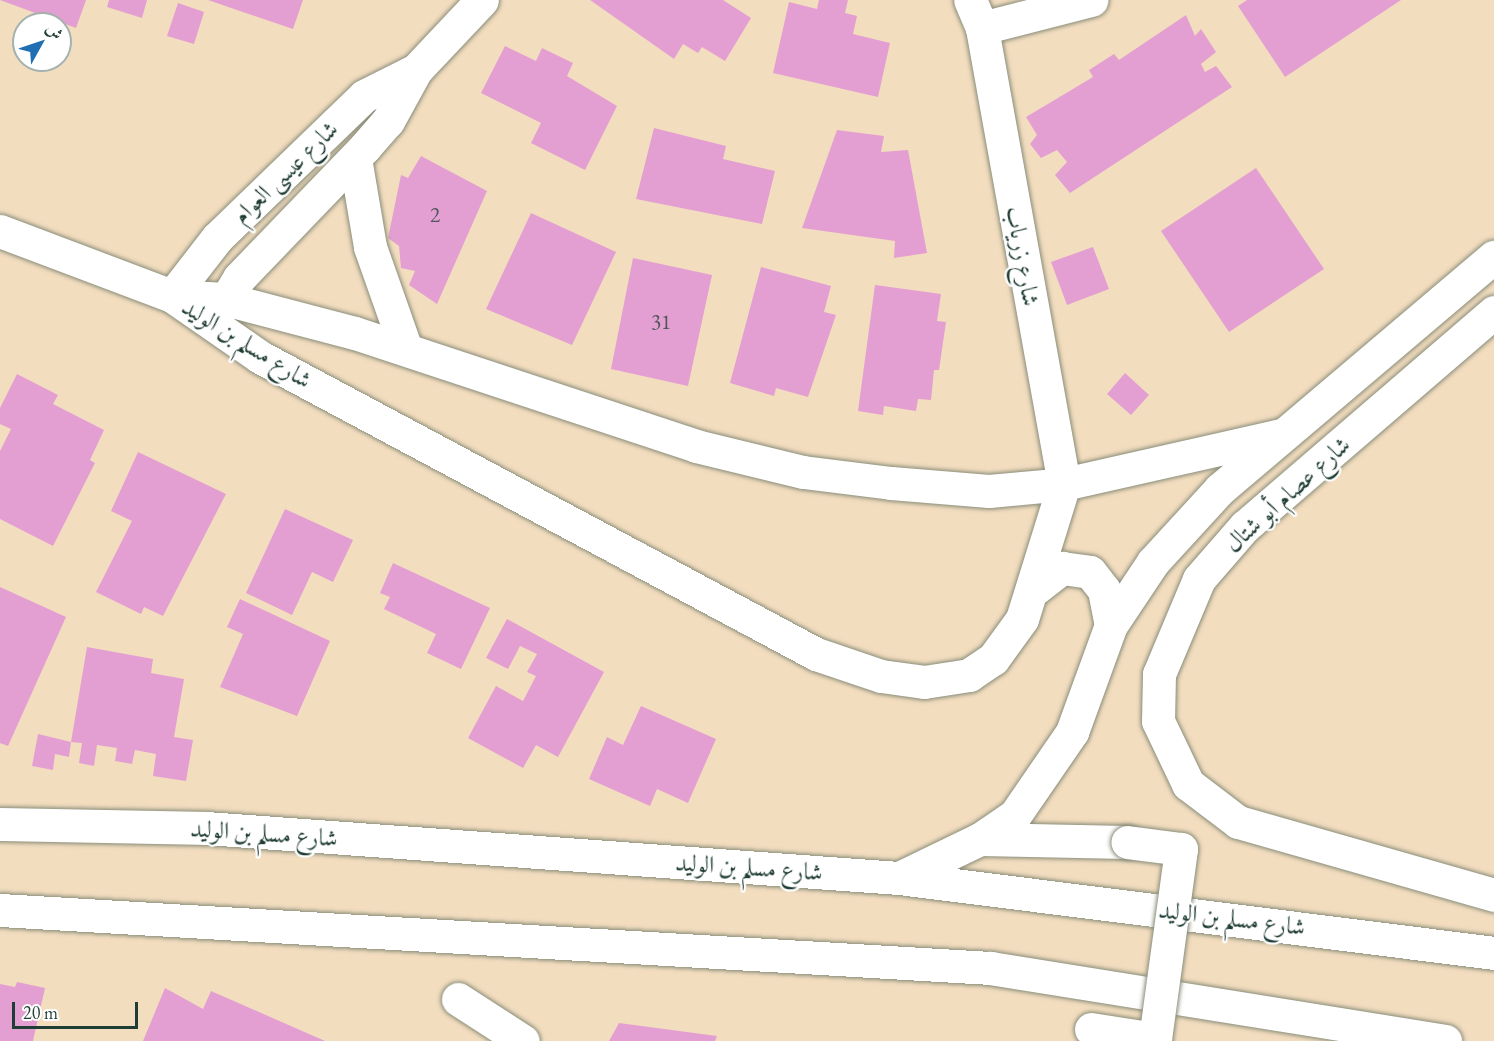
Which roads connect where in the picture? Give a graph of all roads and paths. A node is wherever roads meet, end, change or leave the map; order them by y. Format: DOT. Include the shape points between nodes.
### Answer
graph roads {
  1 [pos="482,0"];
  2 [pos="1091,0"];
  3 [pos="976,14"];
  4 [pos="416,70"];
  5 [pos="355,158"];
  6 [pos="0,231"];
  7 [pos="1494,257"];
  8 [pos="172,296"];
  9 [pos="218,312"];
  10 [pos="1494,312"];
  11 [pos="406,350"];
  12 [pos="1281,435"];
  13 [pos="1064,484"];
  14 [pos="1035,588"];
  15 [pos="1111,625"];
  16 [pos="0,824"];
  17 [pos="980,839"];
  18 [pos="899,878"];
  19 [pos="1494,895"];
  20 [pos="0,910"];
  21 [pos="1494,952"];
  22 [pos="458,999"];
  23 [pos="1091,1029"];
  24 [pos="523,1041"];
  25 [pos="1444,1041"];
  1 -- 4 [label="main road, شارع عيسى العوام"];
  2 -- 3 [label="main road, شارع زرياب"];
  3 -- 13 [label="main road, شارع زرياب"];
  4 -- 5 [label="main road, شارع عيسى العوام" via="388,120"];
  4 -- 8 [label="main road, شارع عيسى العوام" via="364,96 216,238"];
  5 -- 9 [label="main road, شارع عيسى العوام" via="260,254"];
  5 -- 11 [label="main road" via="370,247"];
  6 -- 8 [label="main road, شارع مسلم بن الوليد"];
  7 -- 12 [label="main road, شارع عصام أبو شتال"];
  8 -- 9 [label="main road, شارع مسلم بن الوليد"];
  9 -- 11 [label="main road, شارع مسلم بن الوليد"];
  9 -- 14 [label="main road, شارع مسلم بن الوليد" via="816,654 881,676 924,681 969,675 1008,641"];
  10 -- 19 [label="main road, شارع عصام أبو شتال" via="1245,526 1199,579 1159,674 1158,721 1188,784 1238,822"];
  11 -- 13 [label="main road, شارع مسلم بن الوليد" via="696,446 803,472 988,491"];
  12 -- 13 [label="main road, شارع مسلم بن الوليد"];
  12 -- 15 [label="main road, شارع عصام أبو شتال" via="1185,525"];
  13 -- 14 [label="main road, شارع مسلم بن الوليد"];
  14 -- 15 [label="main road" via="1062,568 1090,572 1104,590"];
  15 -- 17 [label="main road, شارع عصام أبو شتال" via="1072,732 1051,770 1015,815"];
  16 -- 18 [label="main road, شارع مسلم بن الوليد" via="206,828"];
  17 -- 18 [label="main road, شارع عصام أبو شتال"];
  17 -- 23 [label="main road, bridge" via="1127,842 1181,849 1155,1039"];
  18 -- 21 [label="main road, شارع مسلم بن الوليد"];
  20 -- 25 [label="main road" via="990,968"];
  22 -- 24 [label="main road"];
}
